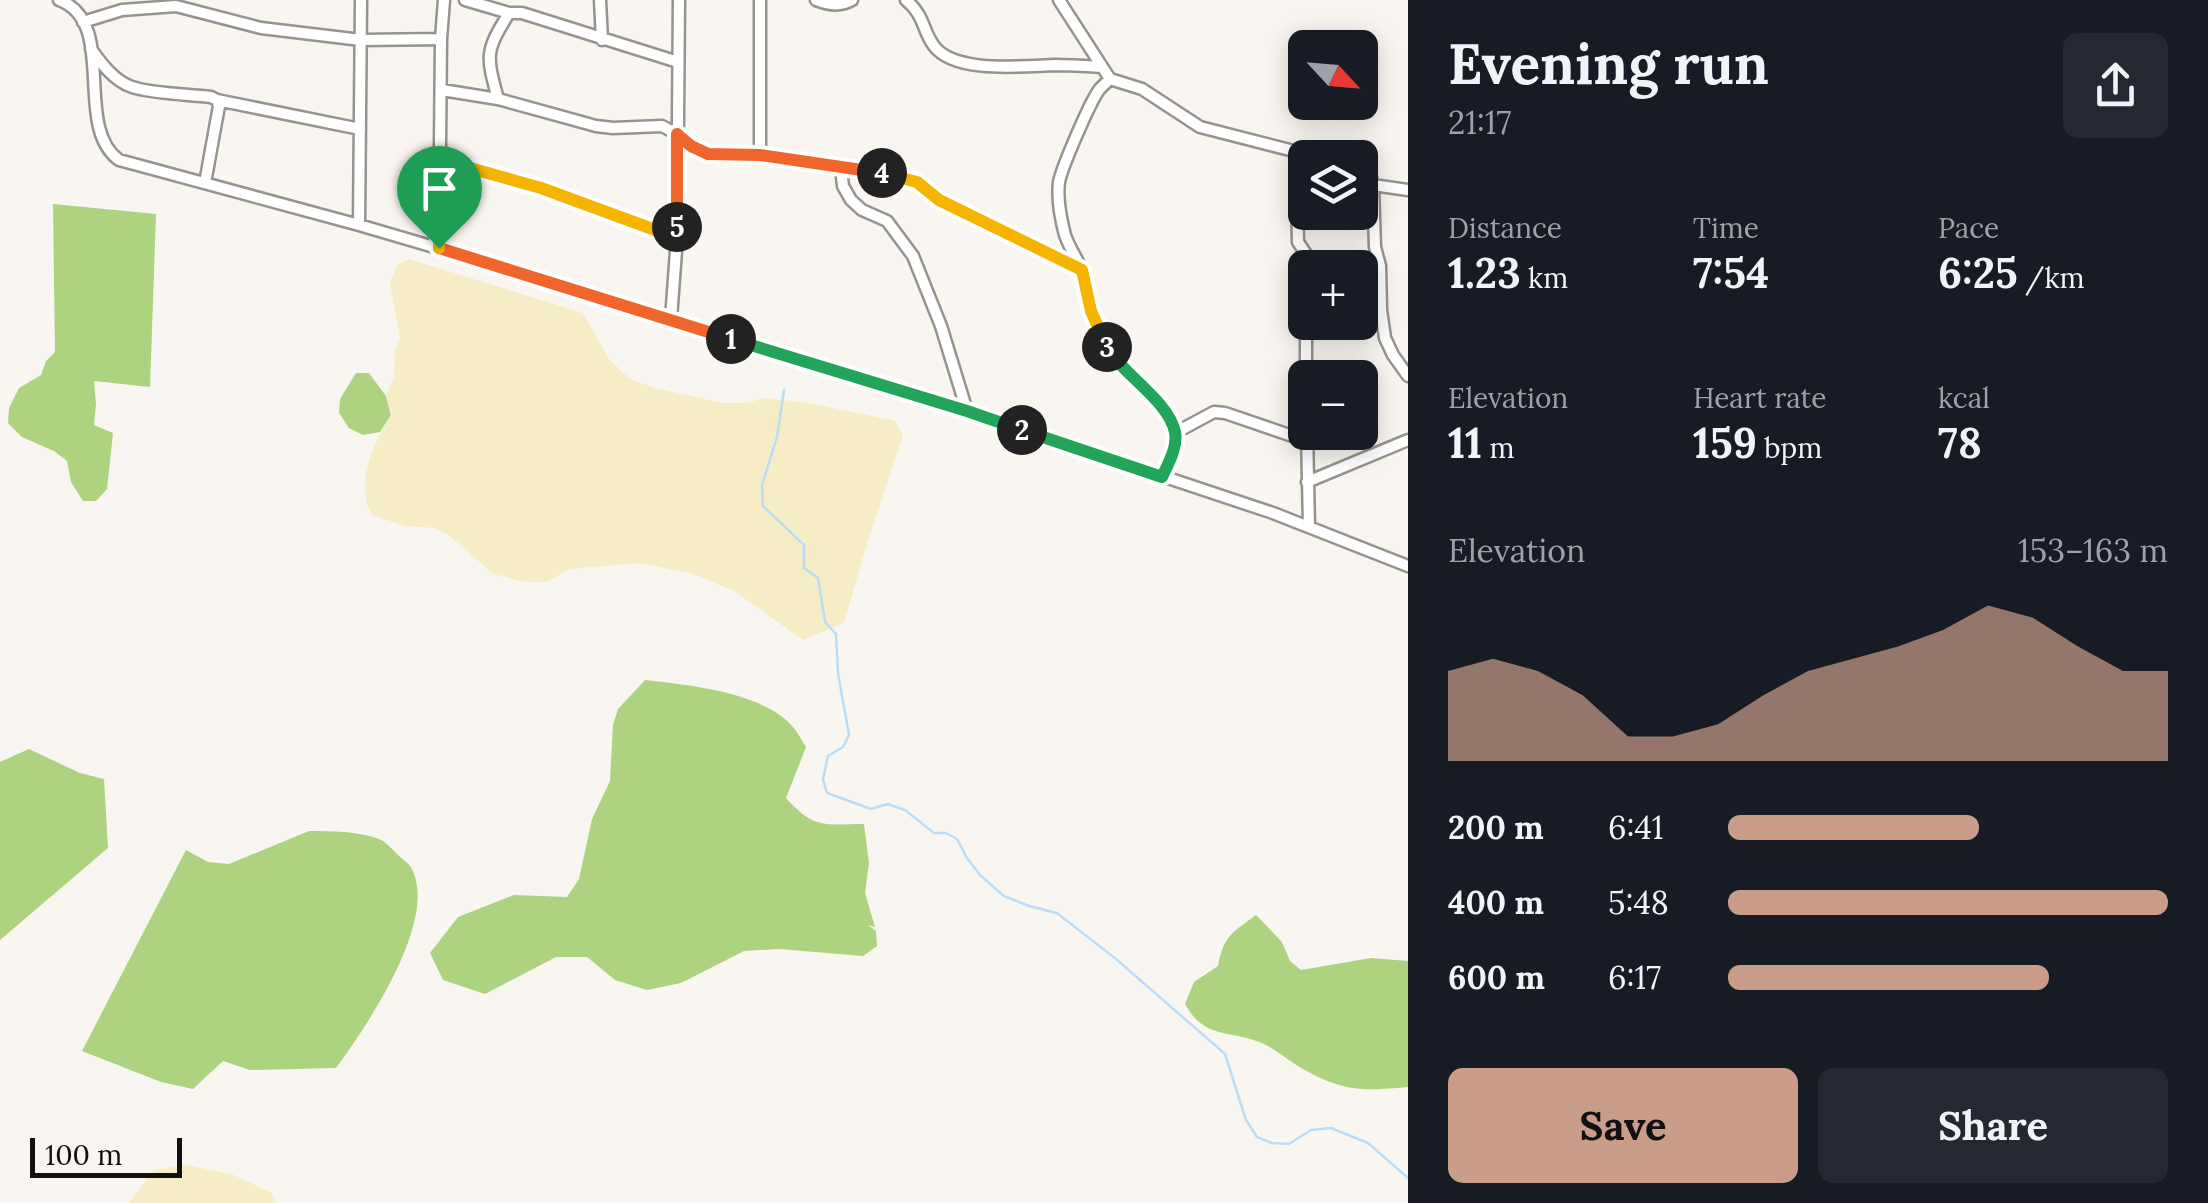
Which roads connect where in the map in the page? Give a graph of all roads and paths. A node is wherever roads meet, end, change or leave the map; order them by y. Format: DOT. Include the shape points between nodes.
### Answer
graph roads {
  1 [pos="59,0"];
  2 [pos="361,0"];
  3 [pos="444,0"];
  4 [pos="466,0"];
  5 [pos="522,0"];
  6 [pos="600,0"];
  7 [pos="679,0"];
  8 [pos="760,0"];
  9 [pos="816,0"];
  10 [pos="852,0"];
  11 [pos="906,0"];
  12 [pos="1058,0"];
  13 [pos="122,5"];
  14 [pos="508,13"];
  15 [pos="522,13"];
  16 [pos="84,22"];
  17 [pos="441,39"];
  18 [pos="361,40"];
  19 [pos="602,40"];
  20 [pos="90,48"];
  21 [pos="678,62"];
  22 [pos="1102,67"];
  23 [pos="1110,79"];
  24 [pos="442,90"];
  25 [pos="498,99"];
  26 [pos="217,100"];
  27 [pos="360,129"];
  28 [pos="677,134"];
  29 [pos="1288,150"];
  30 [pos="760,155"];
  31 [pos="441,160"];
  32 [pos="841,168"];
  33 [pos="205,183"];
  34 [pos="1378,186"];
  35 [pos="1408,190"];
  36 [pos="359,225"];
  37 [pos="1376,230"];
  38 [pos="677,238"];
  39 [pos="439,248"];
  40 [pos="1082,270"];
  41 [pos="1379,280"];
  42 [pos="670,319"];
  43 [pos="1408,376"];
  44 [pos="967,411"];
  45 [pos="1288,432"];
  46 [pos="1175,433"];
  47 [pos="1408,440"];
  48 [pos="1307,450"];
  49 [pos="1162,477"];
  50 [pos="1307,482"];
  51 [pos="1309,527"];
  52 [pos="1408,566"];
  1 -- 16 [label="street"];
  2 -- 18 [label="street"];
  3 -- 17 [label="street"];
  4 -- 14 [label="street"];
  5 -- 15 [label="street"];
  6 -- 19 [label="street"];
  7 -- 21 [label="street"];
  8 -- 30 [label="street"];
  9 -- 10 [label="street"];
  11 -- 22 [label="street" via="934,46 950,59"];
  12 -- 22 [label="street"];
  13 -- 16 [label="street"];
  13 -- 18 [label="street" via="176,6 242,25"];
  14 -- 15 [label="street"];
  14 -- 25 [label="street" via="488,62"];
  15 -- 19 [label="street"];
  16 -- 20 [label="street"];
  17 -- 18 [label="street"];
  17 -- 24 [label="street"];
  18 -- 27 [label="street"];
  19 -- 21 [label="street"];
  20 -- 26 [label="street" via="133,88"];
  20 -- 33 [label="street" via="108,150 136,166"];
  21 -- 28 [label="street"];
  22 -- 23 [label="street"];
  23 -- 29 [label="street" via="1142,89 1200,127"];
  23 -- 40 [label="street" via="1059,180 1065,234"];
  24 -- 25 [label="street"];
  24 -- 31 [label="street"];
  25 -- 28 [label="street" via="596,126 662,126"];
  26 -- 27 [label="street"];
  26 -- 33 [label="street"];
  27 -- 36 [label="street"];
  28 -- 30 [label="street" via="708,154"];
  28 -- 38 [label="street"];
  30 -- 32 [label="street"];
  31 -- 38 [label="street"];
  31 -- 39 [label="street"];
  32 -- 40 [label="street" via="917,182 939,200"];
  32 -- 44 [label="street" via="851,200 887,220 914,256"];
  33 -- 36 [label="street"];
  34 -- 35 [label="street"];
  36 -- 39 [label="street"];
  37 -- 41 [label="street"];
  38 -- 42 [label="street"];
  39 -- 42 [label="street"];
  40 -- 46 [label="street" via="1099,334"];
  41 -- 43 [label="street" via="1385,338"];
  42 -- 44 [label="street"];
  44 -- 49 [label="street"];
  45 -- 46 [label="street" via="1214,412"];
  46 -- 49 [label="street"];
  47 -- 50 [label="street"];
  48 -- 50 [label="street"];
  49 -- 51 [label="street"];
  50 -- 51 [label="street"];
  51 -- 52 [label="street"];
}
